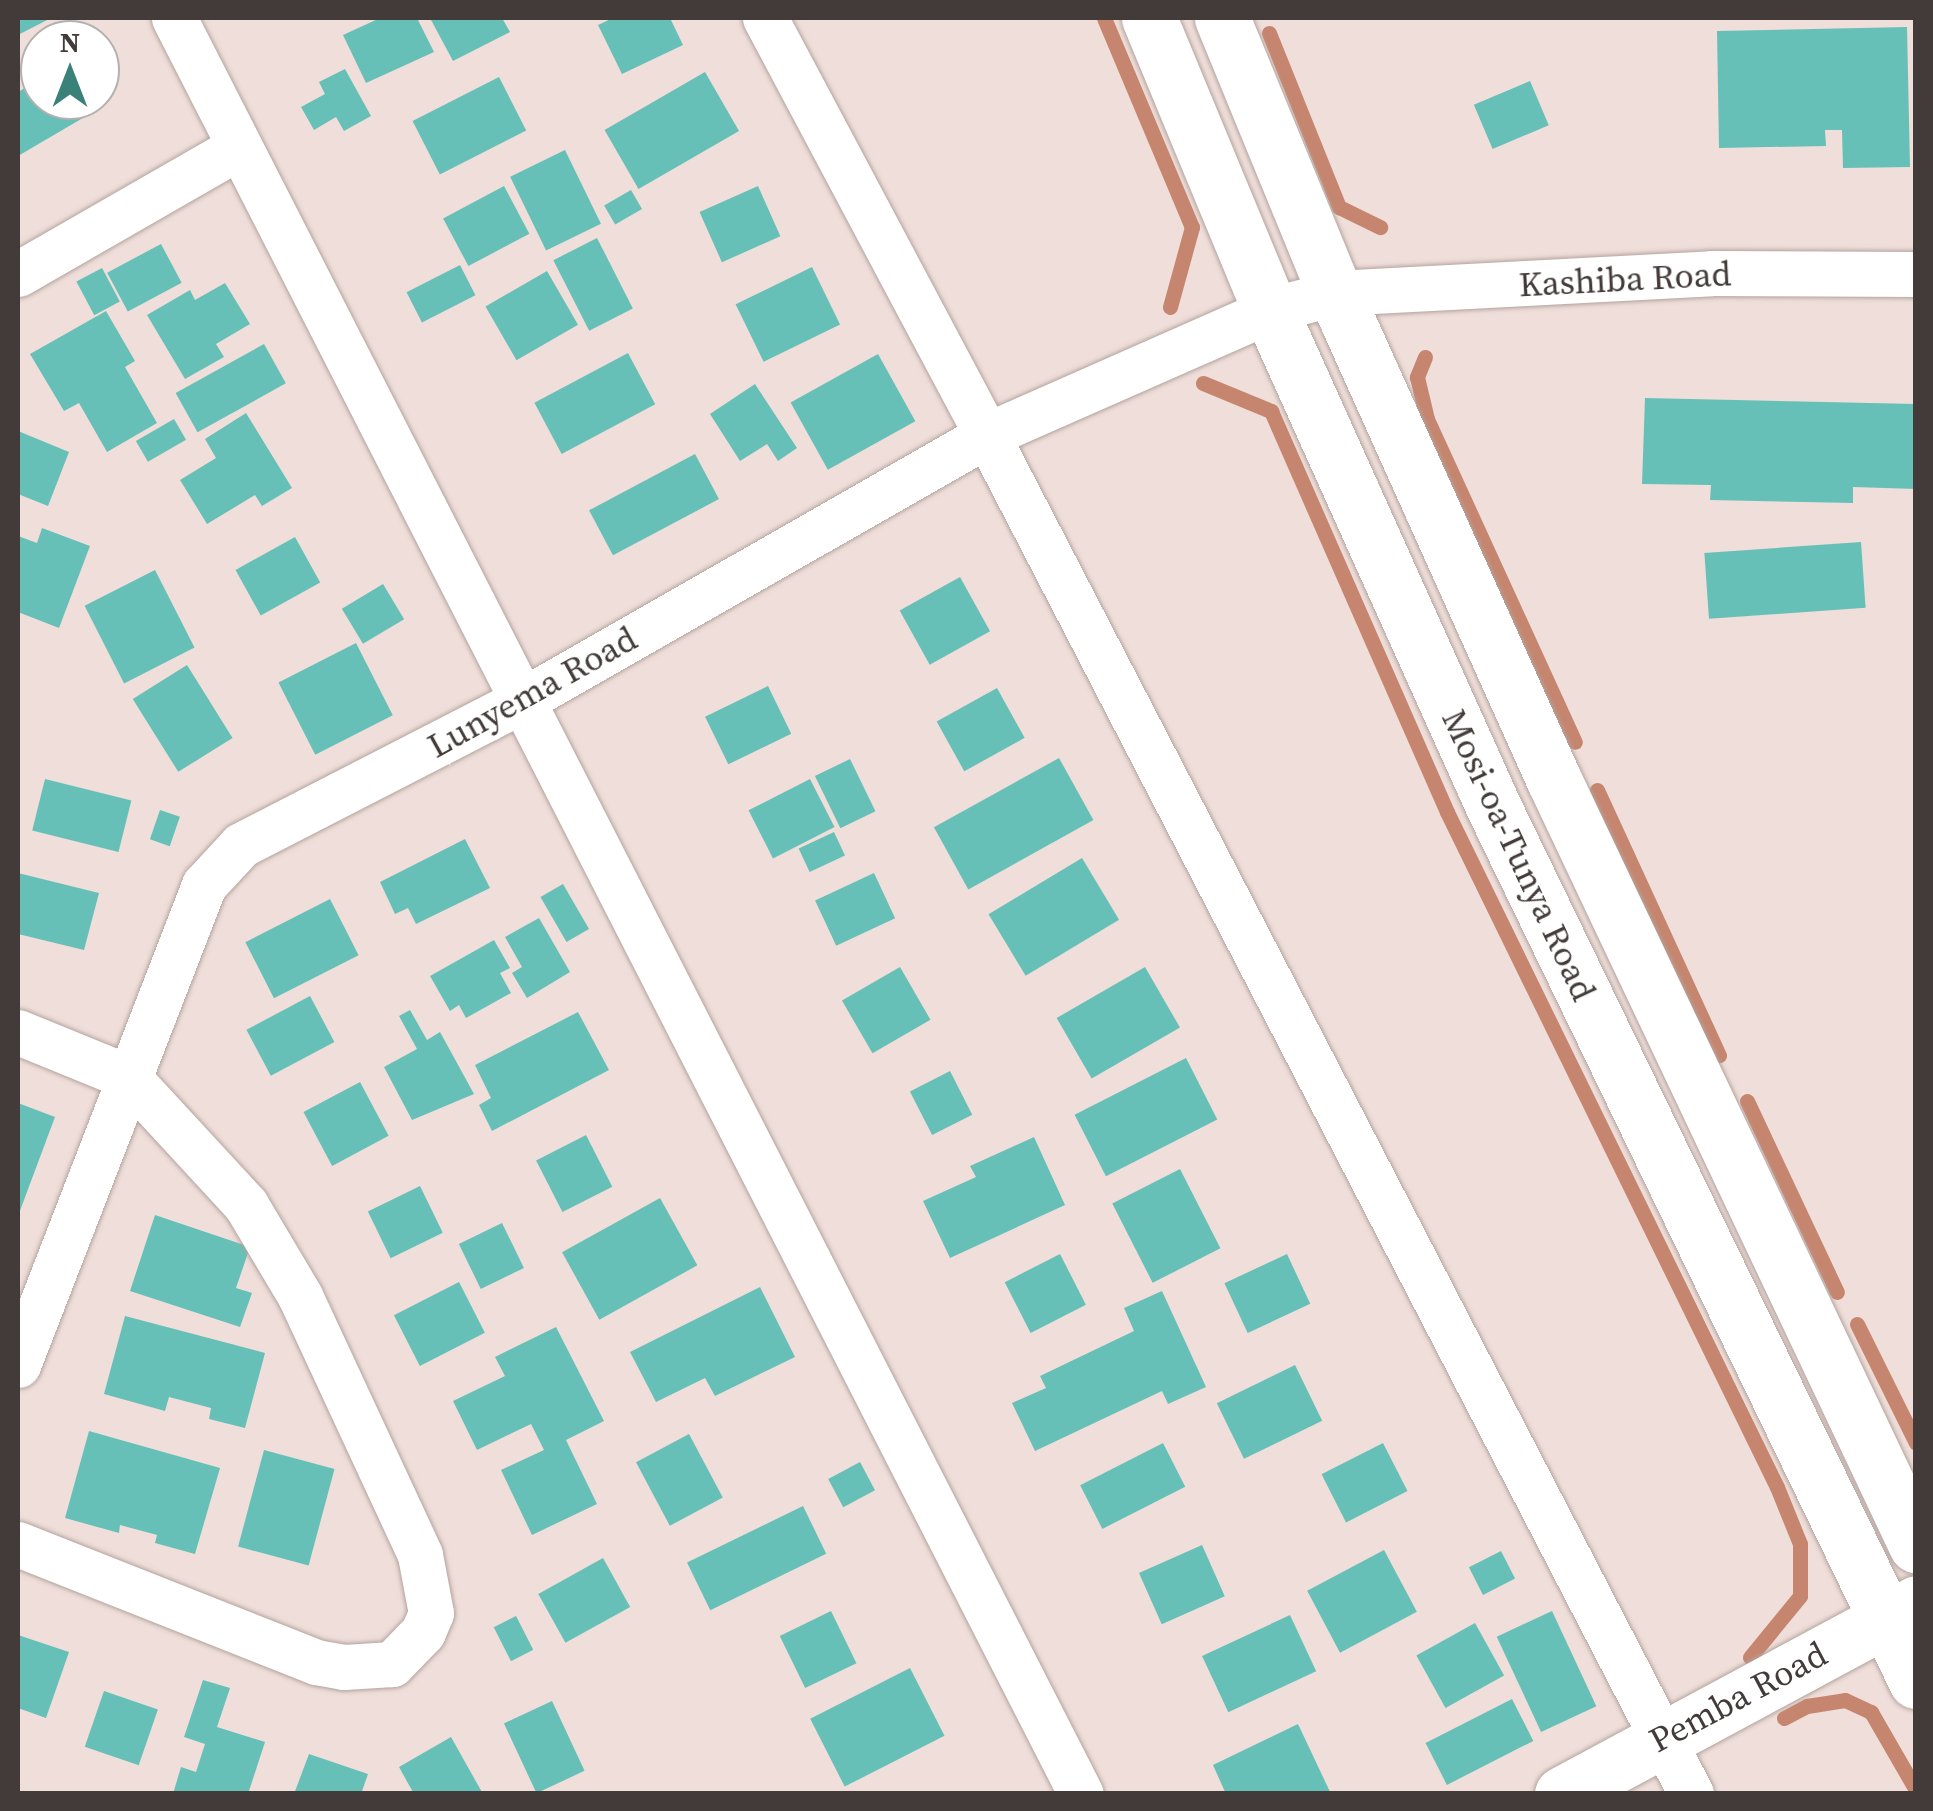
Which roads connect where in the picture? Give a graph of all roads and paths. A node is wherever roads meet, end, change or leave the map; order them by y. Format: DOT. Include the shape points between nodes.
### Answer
graph roads {
  1 [pos="174,18"];
  2 [pos="765,18"];
  3 [pos="1149,18"];
  4 [pos="1222,18"];
  5 [pos="239,147"];
  6 [pos="18,274"];
  7 [pos="1916,274"];
  8 [pos="1336,293"];
  9 [pos="1270,310"];
  10 [pos="987,435"];
  11 [pos="523,700"];
  12 [pos="18,1032"];
  13 [pos="128,1078"];
  14 [pos="18,1365"];
  15 [pos="18,1544"];
  16 [pos="1916,1546"];
  17 [pos="1900,1611"];
  18 [pos="1916,1681"];
  19 [pos="1661,1736"];
  20 [pos="1082,1794"];
  21 [pos="1562,1794"];
  22 [pos="1691,1794"];
  1 -- 5 [label="street"];
  2 -- 10 [label="street"];
  3 -- 9 [label="main road, Mosi-oa-Tunya Road"];
  4 -- 8 [label="main road, Mosi-oa-Tunya Road"];
  5 -- 6 [label="street"];
  5 -- 11 [label="street"];
  7 -- 8 [label="street, Kashiba Road" via="1711,273"];
  8 -- 9 [label="street, Lunyema Road"];
  8 -- 16 [label="main road, Mosi-oa-Tunya Road" via="1553,778"];
  9 -- 10 [label="street, Lunyema Road"];
  9 -- 17 [label="main road, Mosi-oa-Tunya Road" via="1493,806"];
  10 -- 11 [label="street, Lunyema Road"];
  10 -- 19 [label="street"];
  11 -- 13 [label="street, Lunyema Road" via="241,844 204,885"];
  11 -- 20 [label="street"];
  12 -- 13 [label="street"];
  13 -- 14 [label="street, Lunyema Road"];
  13 -- 15 [label="street" via="246,1206 276,1249 420,1555 431,1613 423,1632 392,1664 344,1667 316,1662"];
  17 -- 18 [label="main road, Mosi-oa-Tunya Road"];
  17 -- 19 [label="main road, Pemba Road"];
  19 -- 21 [label="main road, Pemba Road"];
  19 -- 22 [label="street"];
}
